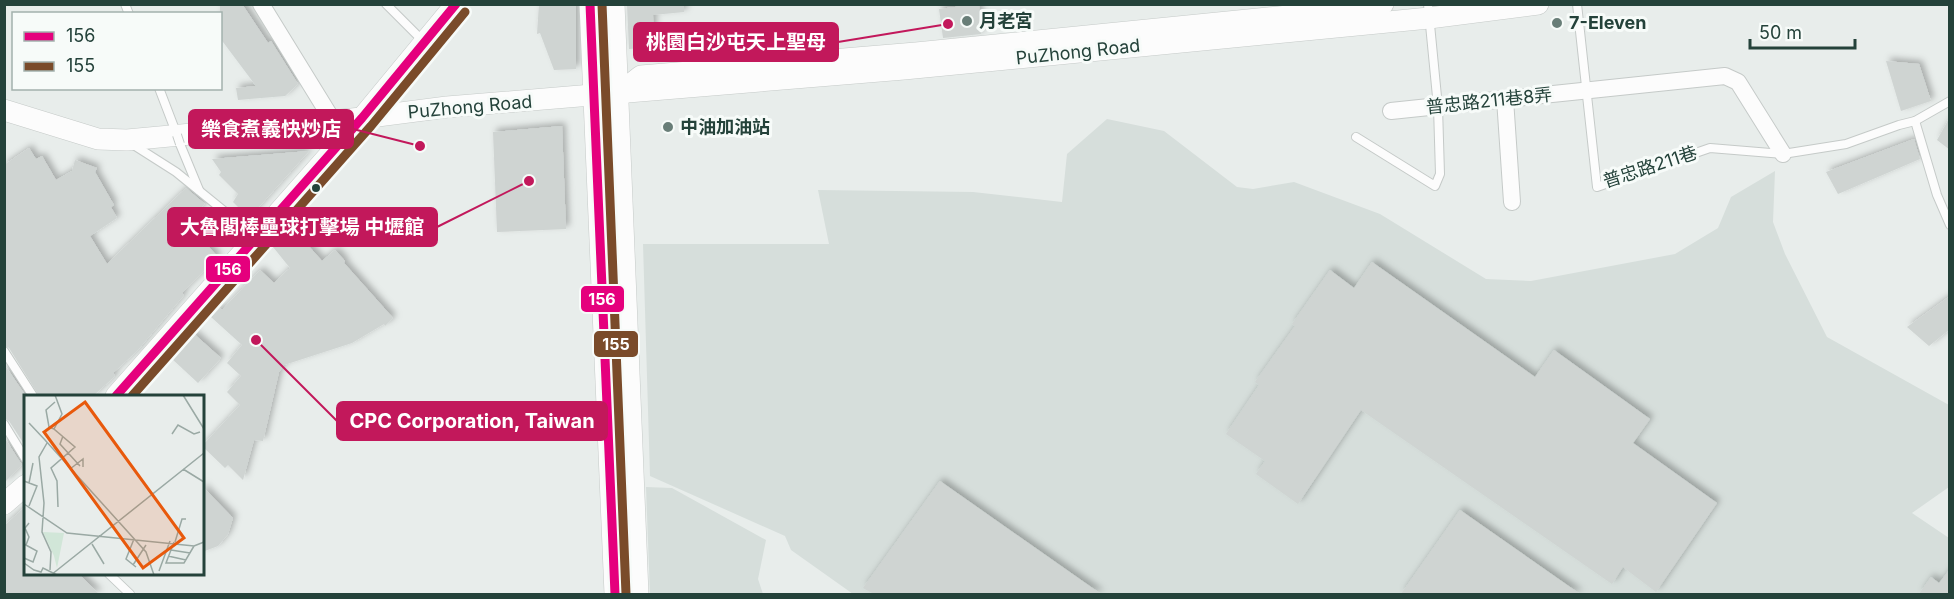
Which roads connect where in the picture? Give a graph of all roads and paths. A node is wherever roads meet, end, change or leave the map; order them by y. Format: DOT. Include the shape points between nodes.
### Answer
graph roads {
  1 [pos="261,4"];
  2 [pos="386,4"];
  3 [pos="456,4"];
  4 [pos="590,4"];
  5 [pos="614,4"];
  6 [pos="1383,4"];
  7 [pos="1538,4"];
  8 [pos="1577,4"];
  9 [pos="1429,11"];
  10 [pos="425,42"];
  11 [pos="160,90"];
  12 [pos="1587,91"];
  13 [pos="618,94"];
  14 [pos="593,97"];
  15 [pos="1505,99"];
  16 [pos="1950,101"];
  17 [pos="1438,107"];
  18 [pos="4,110"];
  19 [pos="1391,111"];
  20 [pos="362,118"];
  21 [pos="333,121"];
  22 [pos="1916,121"];
  23 [pos="1356,137"];
  24 [pos="127,140"];
  25 [pos="1783,154"];
  26 [pos="200,191"];
  27 [pos="1512,202"];
  28 [pos="1950,225"];
  29 [pos="257,238"];
  30 [pos="4,351"];
  31 [pos="32,395"];
  32 [pos="117,395"];
  33 [pos="4,424"];
  34 [pos="24,456"];
  35 [pos="24,488"];
  36 [pos="4,504"];
  37 [pos="112,575"];
  38 [pos="130,594"];
  39 [pos="615,594"];
  40 [pos="638,594"];
  1 -- 21 [label="street"];
  2 -- 10 [label="lane"];
  3 -- 10 [label="street"];
  4 -- 14 [label="street"];
  5 -- 13 [label="street"];
  6 -- 13 [label="street, PuZhong Road" via="916,53 641,76"];
  7 -- 9 [label="street, PuZhong Road"];
  8 -- 12 [label="lane, 普忠路211巷"];
  9 -- 13 [label="street, PuZhong Road" via="904,69"];
  9 -- 17 [label="lane"];
  10 -- 20 [label="street"];
  11 -- 26 [label="lane"];
  12 -- 15 [label="street, 普忠路211巷8弄"];
  12 -- 25 [label="street, 普忠路211巷8弄" via="1725,76 1738,82"];
  12 -- 25 [label="lane, 普忠路211巷" via="1596,187 1710,148"];
  13 -- 14 [label="street, PuZhong Road"];
  13 -- 40 [label="street"];
  14 -- 20 [label="street, PuZhong Road" via="447,107"];
  14 -- 39 [label="street"];
  15 -- 17 [label="street, 普忠路211巷8弄"];
  15 -- 27 [label="street"];
  16 -- 22 [label="lane, 普忠路211巷"];
  17 -- 19 [label="street, 普忠路211巷8弄"];
  17 -- 23 [label="lane" via="1440,174 1435,186"];
  18 -- 24 [label="street, PuZhong Road" via="98,139"];
  20 -- 21 [label="street, PuZhong Road"];
  20 -- 29 [label="street"];
  21 -- 24 [label="street, PuZhong Road"];
  22 -- 25 [label="lane, 普忠路211巷" via="1846,144"];
  22 -- 28 [label="lane" via="1937,195"];
  24 -- 26 [label="lane"];
  26 -- 29 [label="lane"];
  29 -- 32 [label="street"];
  30 -- 31 [label="lane"];
  33 -- 34 [label="lane"];
  35 -- 36 [label="street"];
  37 -- 38 [label="lane"];
}
